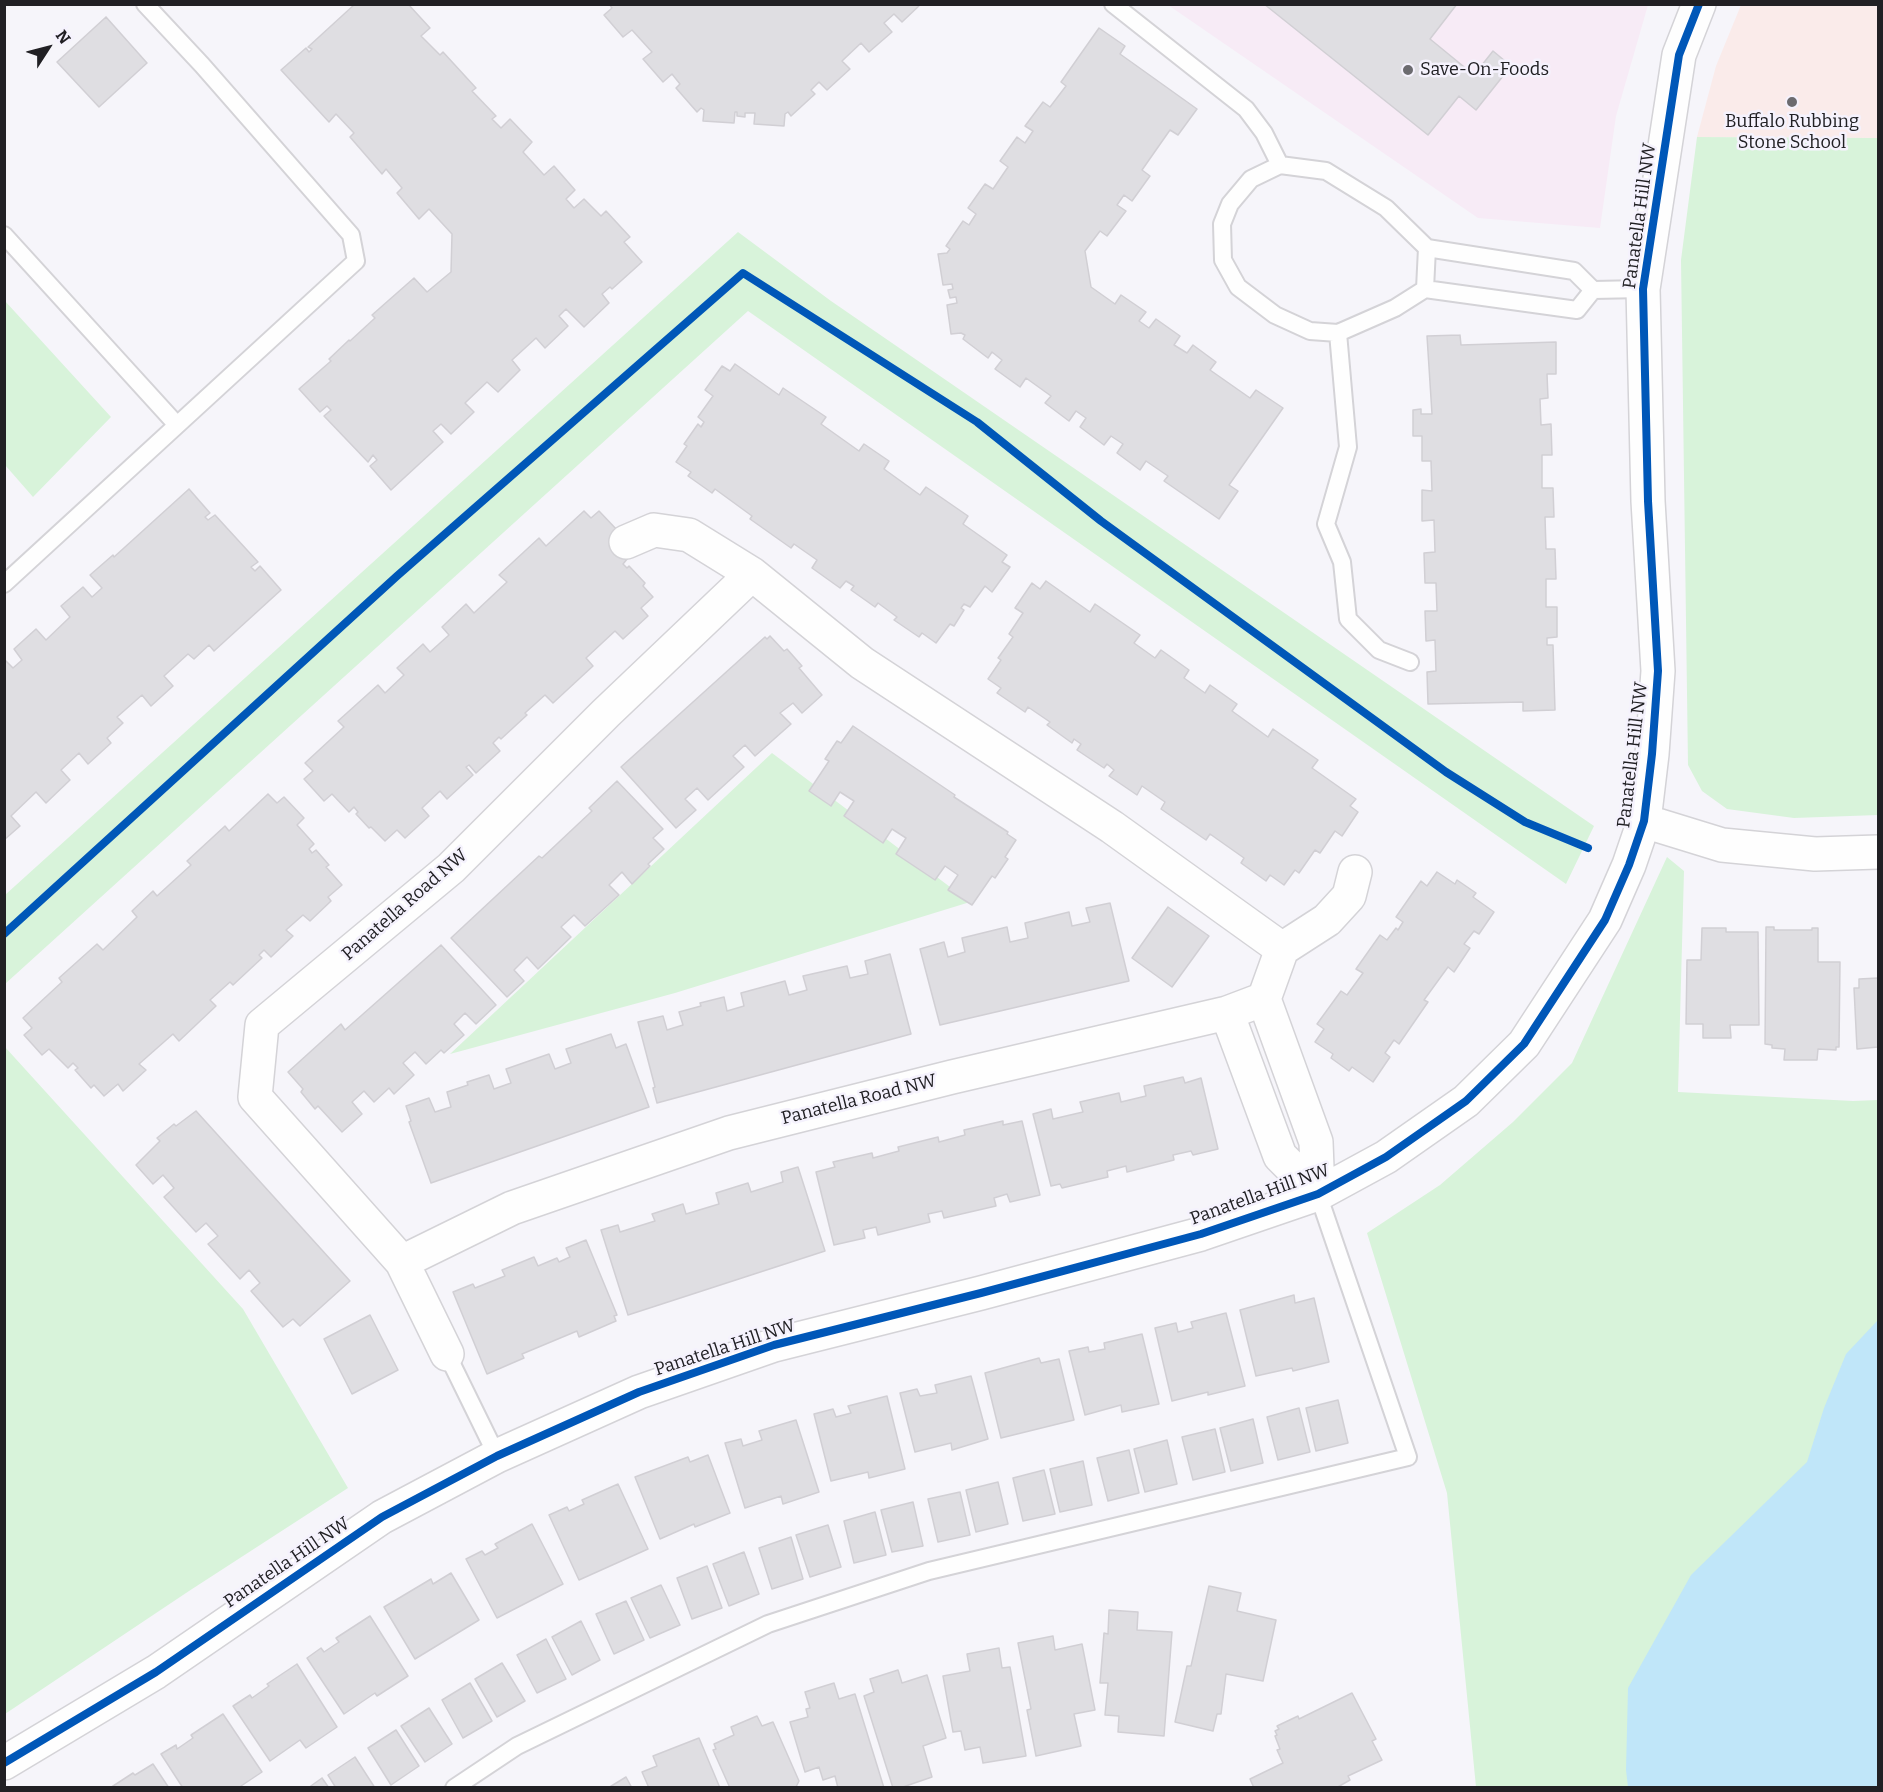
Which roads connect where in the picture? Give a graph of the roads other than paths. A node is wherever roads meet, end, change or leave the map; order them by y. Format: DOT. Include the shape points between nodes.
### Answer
graph roads {
  1 [pos="145,4"];
  2 [pos="1113,4"];
  3 [pos="1699,4"];
  4 [pos="1280,165"];
  5 [pos="4,235"];
  6 [pos="1427,248"];
  7 [pos="1425,289"];
  8 [pos="1642,289"];
  9 [pos="1593,290"];
  10 [pos="1338,333"];
  11 [pos="177,425"];
  12 [pos="626,542"];
  13 [pos="752,574"];
  14 [pos="4,584"];
  15 [pos="1410,662"];
  16 [pos="1644,821"];
  17 [pos="1878,852"];
  18 [pos="1355,872"];
  19 [pos="1282,949"];
  20 [pos="1264,999"];
  21 [pos="1227,1013"];
  22 [pos="1318,1194"];
  23 [pos="402,1262"];
  24 [pos="447,1353"];
  25 [pos="498,1456"];
  26 [pos="4,1763"];
  27 [pos="454,1788"];
  1 -- 11 [label="lane" via="351,235 356,261"];
  2 -- 4 [label="lane" via="1246,109"];
  3 -- 8 [label="street, Panatella Hill NW" via="1679,55"];
  4 -- 6 [label="lane" via="1326,171 1386,208"];
  4 -- 10 [label="lane" via="1251,179 1230,204 1222,224 1222,260 1238,287 1275,315 1310,331"];
  5 -- 11 [label="lane"];
  6 -- 7 [label="lane"];
  6 -- 9 [label="lane" via="1574,271"];
  7 -- 9 [label="lane" via="1577,310"];
  7 -- 10 [label="lane" via="1395,308"];
  8 -- 9 [label="lane"];
  8 -- 16 [label="street, Panatella Hill NW" via="1658,671"];
  10 -- 15 [label="lane" via="1348,447 1326,524 1342,562 1348,619 1379,650"];
  11 -- 14 [label="lane"];
  12 -- 13 [label="street" via="654,530 689,535"];
  13 -- 19 [label="street" via="862,663 1112,827"];
  13 -- 23 [label="street, Panatella Road NW" via="451,868 262,1025 255,1097"];
  16 -- 17 [label="street" via="1722,845 1815,854"];
  16 -- 22 [label="street, Panatella Hill NW" via="1605,920 1524,1044 1466,1101 1386,1157"];
  18 -- 19 [label="street" via="1349,896 1327,920"];
  19 -- 20 [label="street"];
  20 -- 21 [label="street, Panatella Road NW"];
  20 -- 22 [label="street" via="1316,1142"];
  21 -- 22 [label="street" via="1280,1156"];
  21 -- 23 [label="street, Panatella Road NW" via="729,1133 512,1208"];
  22 -- 25 [label="street, Panatella Hill NW" via="1201,1234 774,1345 639,1392"];
  22 -- 27 [label="lane" via="1408,1457 929,1571 768,1623 517,1746"];
  23 -- 24 [label="street, Panatella Road NW"];
  24 -- 25 [label="lane, Panatella Road NW"];
  25 -- 26 [label="street, Panatella Hill NW" via="382,1517 156,1671"];
}
